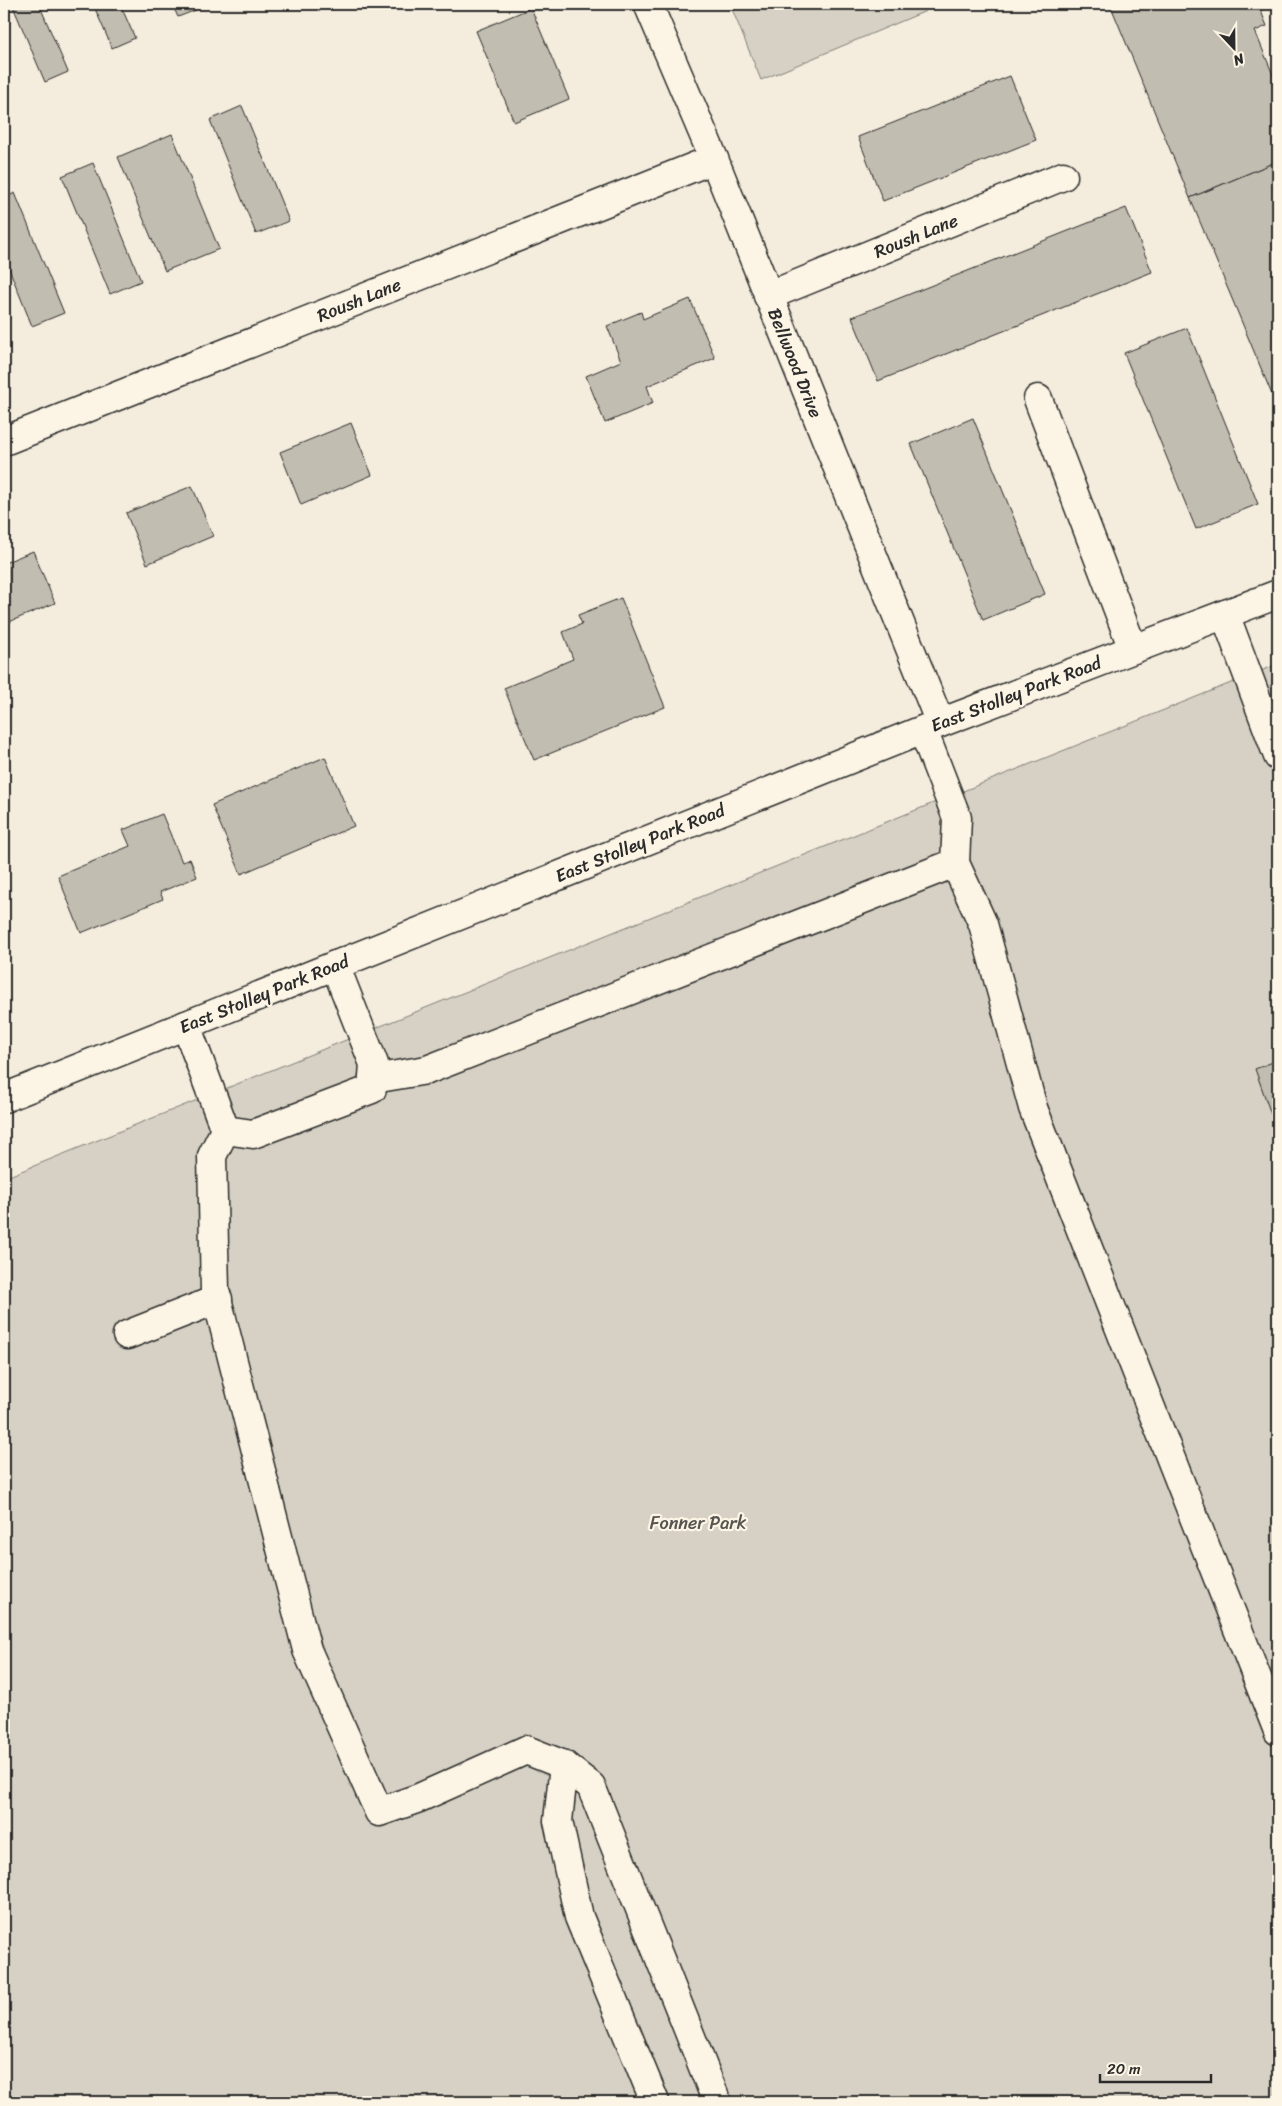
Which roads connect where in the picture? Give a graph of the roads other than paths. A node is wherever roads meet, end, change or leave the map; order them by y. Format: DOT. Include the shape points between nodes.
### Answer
graph roads {
  1 [pos="648,4"];
  2 [pos="714,159"];
  3 [pos="1063,176"];
  4 [pos="768,296"];
  5 [pos="1038,399"];
  6 [pos="4,441"];
  7 [pos="1278,594"];
  8 [pos="1225,614"];
  9 [pos="1133,649"];
  10 [pos="932,726"];
  11 [pos="1278,756"];
  12 [pos="954,863"];
  13 [pos="335,966"];
  14 [pos="186,1025"];
  15 [pos="373,1079"];
  16 [pos="4,1098"];
  17 [pos="225,1130"];
  18 [pos="218,1299"];
  19 [pos="127,1335"];
  20 [pos="1278,1731"];
  21 [pos="564,1765"];
  22 [pos="654,2102"];
  23 [pos="716,2102"];
  1 -- 2 [label="street, Bellwood Drive"];
  2 -- 4 [label="street, Bellwood Drive"];
  2 -- 6 [label="street, Roush Lane"];
  3 -- 4 [label="street, Roush Lane"];
  4 -- 10 [label="street, Bellwood Drive"];
  5 -- 9 [label="street"];
  7 -- 8 [label="street, East Stolley Park Road"];
  8 -- 9 [label="street, East Stolley Park Road"];
  8 -- 11 [label="street"];
  9 -- 10 [label="street, East Stolley Park Road"];
  10 -- 12 [label="street, Bellwood Drive" via="958,818"];
  10 -- 13 [label="street, East Stolley Park Road"];
  12 -- 15 [label="street" via="427,1070"];
  12 -- 20 [label="street" via="982,924 1033,1108"];
  13 -- 14 [label="street, East Stolley Park Road"];
  13 -- 15 [label="street" via="374,1064"];
  14 -- 16 [label="street, East Stolley Park Road"];
  14 -- 17 [label="street"];
  15 -- 17 [label="street" via="372,1089 253,1134"];
  17 -- 18 [label="street" via="212,1156"];
  18 -- 19 [label="street"];
  18 -- 21 [label="street" via="307,1650 379,1812 419,1798 526,1750"];
  21 -- 22 [label="street" via="558,1821 580,1916"];
  21 -- 23 [label="street" via="590,1786"];
}
